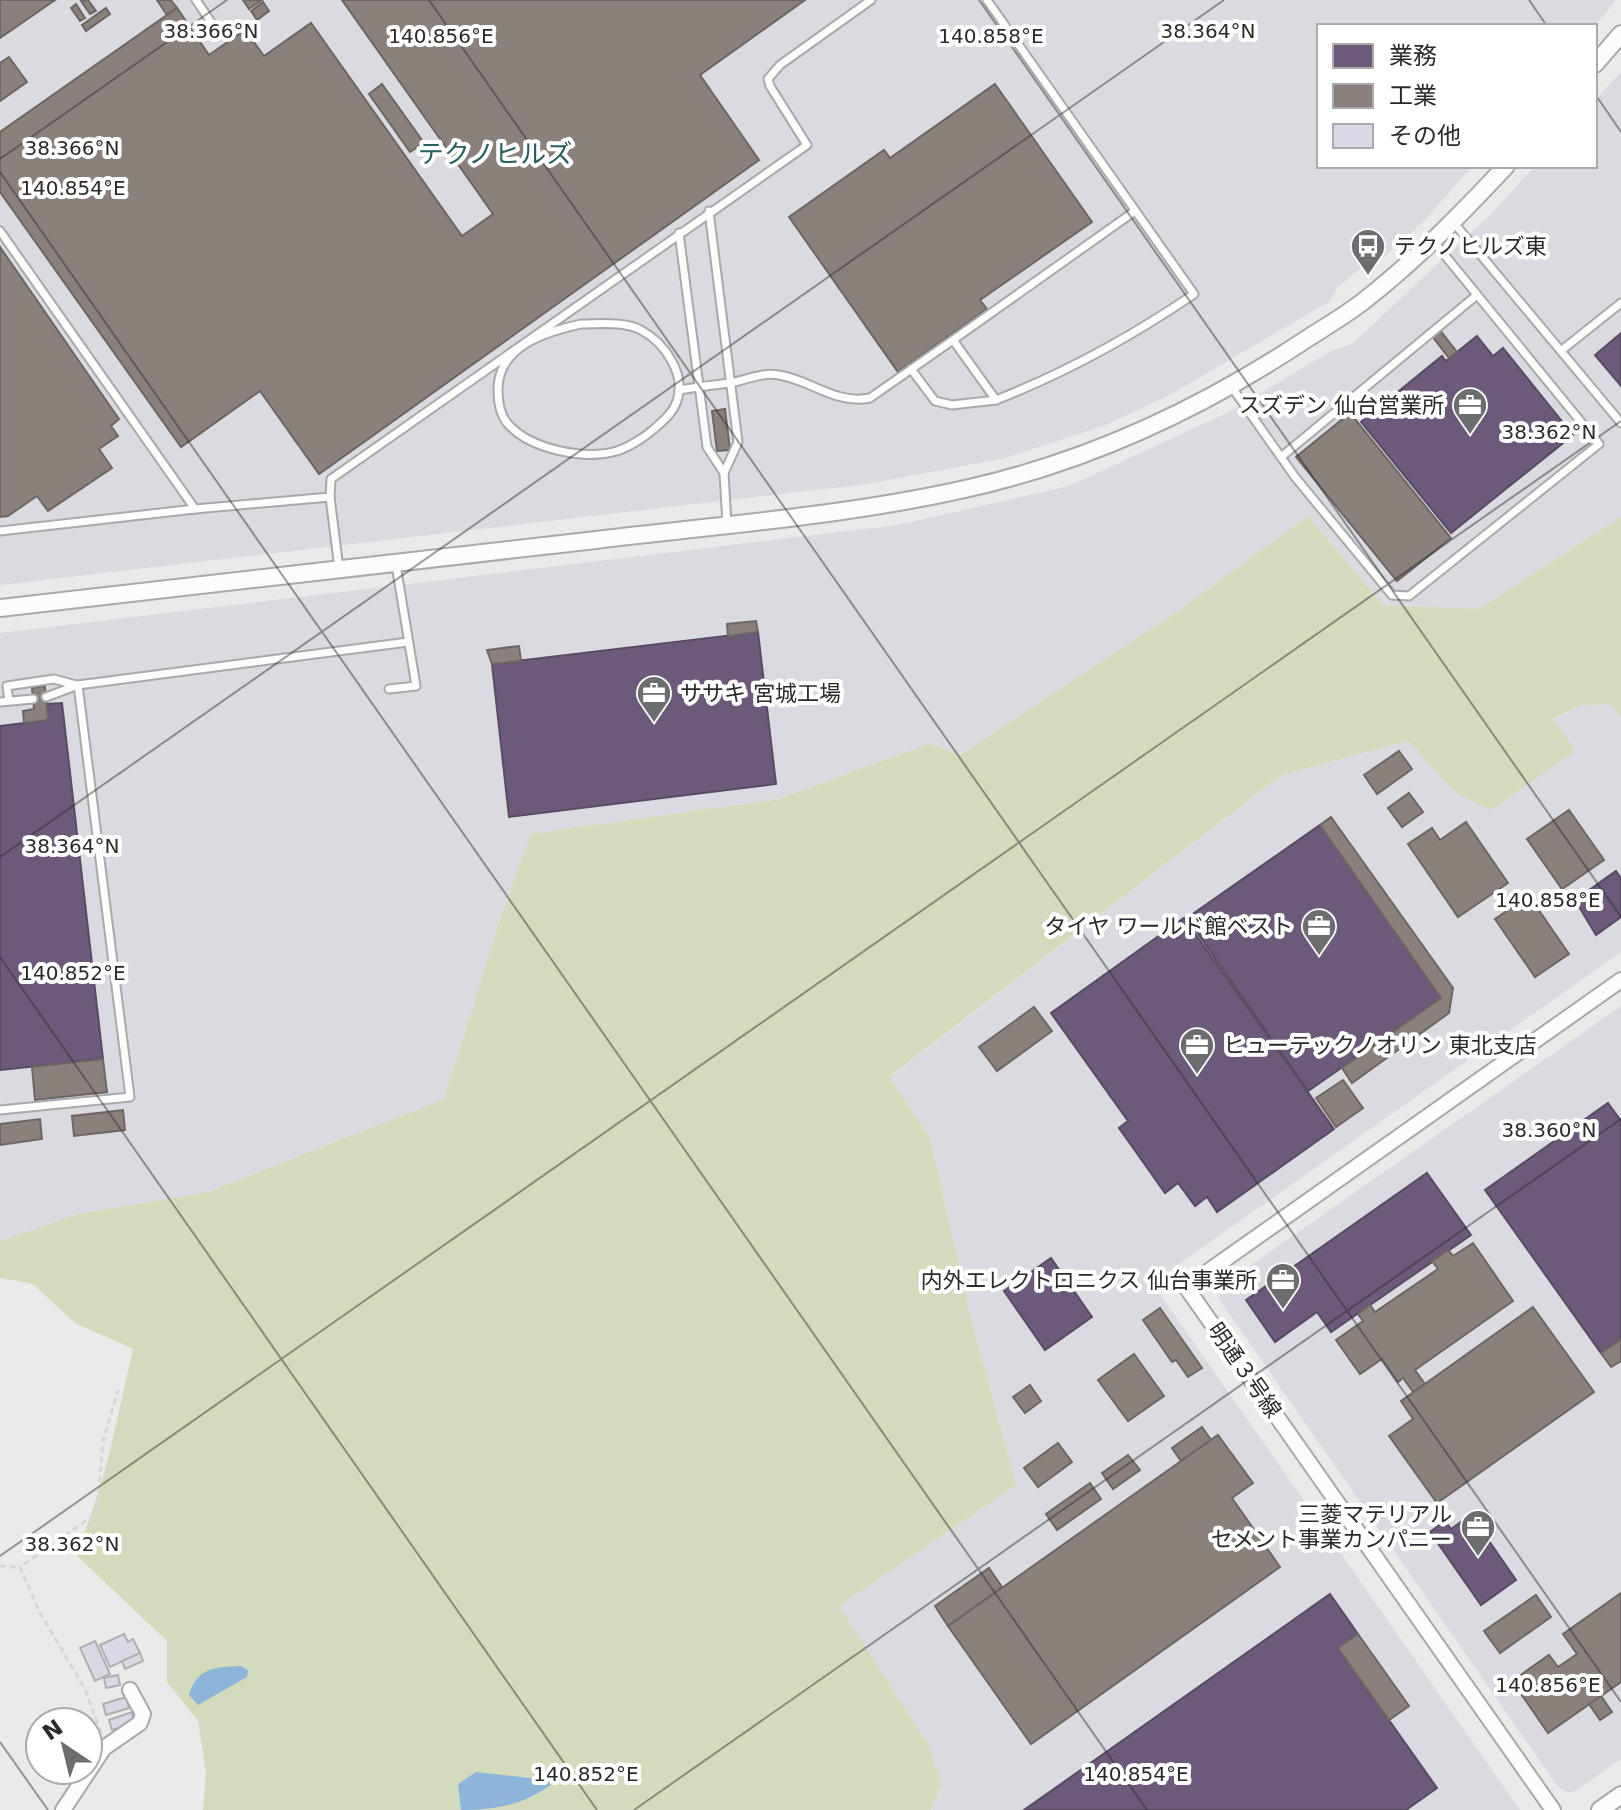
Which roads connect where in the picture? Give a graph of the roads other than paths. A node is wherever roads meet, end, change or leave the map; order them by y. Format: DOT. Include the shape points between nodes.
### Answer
graph roads {
  1 [pos="196,0"];
  2 [pos="871,0"];
  3 [pos="987,0"];
  4 [pos="219,34"];
  5 [pos="1621,34"];
  6 [pos="1597,62"];
  7 [pos="1504,168"];
  8 [pos="709,211"];
  9 [pos="1135,211"];
  10 [pos="1453,221"];
  11 [pos="0,231"];
  12 [pos="679,233"];
  13 [pos="1432,240"];
  14 [pos="1477,295"];
  15 [pos="1621,303"];
  16 [pos="953,340"];
  17 [pos="526,342"];
  18 [pos="1562,350"];
  19 [pos="911,369"];
  20 [pos="731,382"];
  21 [pos="700,386"];
  22 [pos="1231,386"];
  23 [pos="679,390"];
  24 [pos="996,400"];
  25 [pos="1621,423"];
  26 [pos="1281,457"];
  27 [pos="724,473"];
  28 [pos="330,497"];
  29 [pos="195,509"];
  30 [pos="727,524"];
  31 [pos="0,531"];
  32 [pos="396,563"];
  33 [pos="339,569"];
  34 [pos="0,608"];
  35 [pos="408,642"];
  36 [pos="78,685"];
  37 [pos="389,689"];
  38 [pos="46,697"];
  39 [pos="33,699"];
  40 [pos="5,702"];
  41 [pos="1621,980"];
  42 [pos="0,1110"];
  43 [pos="130,1690"];
  44 [pos="1621,1795"];
  45 [pos="63,1810"];
  46 [pos="1553,1810"];
  47 [pos="1600,1810"];
  1 -- 4 [label="lane"];
  2 -- 8 [label="lane" via="768,79 807,145"];
  3 -- 9 [label="lane"];
  5 -- 6 [label="street"];
  7 -- 10 [label="street"];
  8 -- 12 [label="lane"];
  8 -- 20 [label="lane"];
  9 -- 16 [label="lane"];
  9 -- 24 [label="lane" via="1194,294 1103,352"];
  10 -- 13 [label="street"];
  10 -- 18 [label="lane"];
  11 -- 29 [label="lane"];
  12 -- 17 [label="lane"];
  12 -- 21 [label="lane"];
  13 -- 14 [label="lane"];
  13 -- 22 [label="street" via="1363,302"];
  14 -- 26 [label="lane"];
  14 -- 26 [label="lane" via="1599,444 1409,596 1392,595"];
  15 -- 18 [label="lane"];
  16 -- 19 [label="lane"];
  16 -- 24 [label="lane"];
  17 -- 23 [label="lane" via="581,324 640,329 668,354"];
  17 -- 23 [label="lane" via="507,359 498,380 498,403 508,424 555,451 617,451 666,419"];
  17 -- 28 [label="lane" via="331,479"];
  18 -- 25 [label="lane"];
  19 -- 20 [label="lane" via="870,398 858,400 778,374"];
  19 -- 24 [label="lane" via="935,401 952,405"];
  20 -- 21 [label="lane"];
  20 -- 27 [label="lane" via="738,442"];
  21 -- 23 [label="lane"];
  21 -- 27 [label="lane" via="707,447"];
  22 -- 26 [label="lane"];
  22 -- 30 [label="street" via="1117,442 1041,469 885,505"];
  27 -- 30 [label="lane"];
  28 -- 29 [label="lane"];
  28 -- 33 [label="lane"];
  29 -- 31 [label="lane"];
  30 -- 32 [label="street"];
  32 -- 33 [label="street"];
  32 -- 35 [label="lane"];
  33 -- 34 [label="street"];
  35 -- 36 [label="lane"];
  35 -- 37 [label="lane" via="416,686"];
  36 -- 38 [label="lane"];
  36 -- 40 [label="lane" via="54,679 7,686"];
  36 -- 42 [label="lane" via="130,1097"];
  39 -- 40 [label="lane"];
  41 -- 46 [label="street, 明通３号線" via="1186,1287"];
  43 -- 45 [label="street" via="143,1714 140,1723 104,1748"];
  44 -- 47 [label="street"];
}
